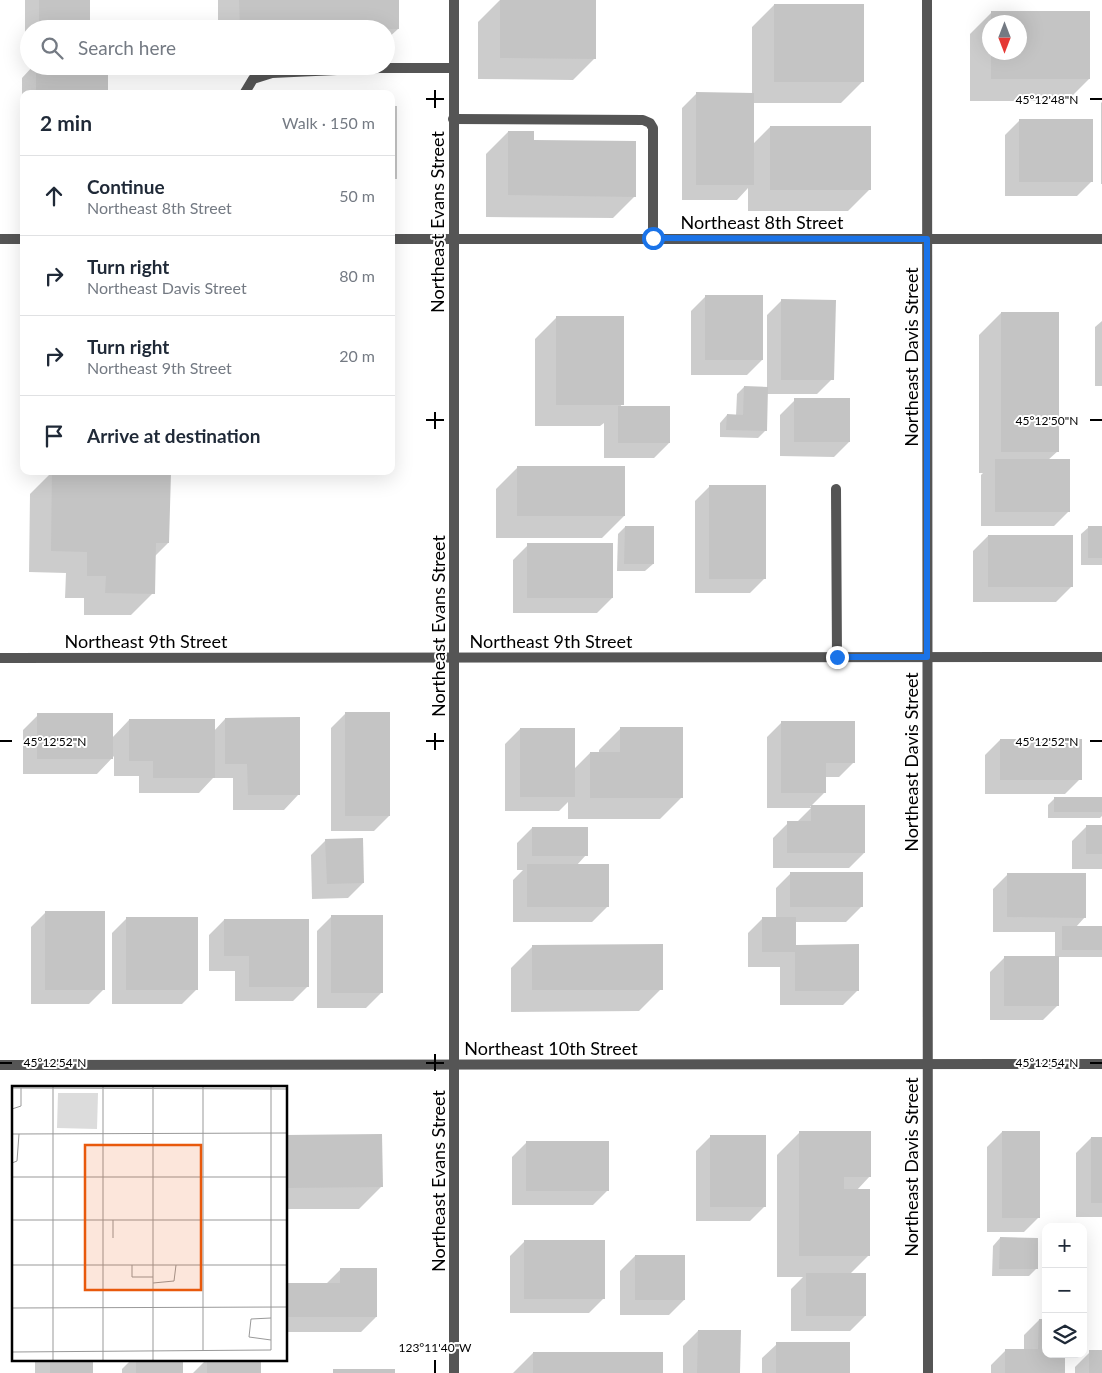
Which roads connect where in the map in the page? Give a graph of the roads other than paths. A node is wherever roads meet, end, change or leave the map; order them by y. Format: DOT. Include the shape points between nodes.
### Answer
graph roads {
  1 [pos="454,0"];
  2 [pos="927,0"];
  3 [pos="395,68"];
  4 [pos="454,68"];
  5 [pos="266,75"];
  6 [pos="246,90"];
  7 [pos="453,119"];
  8 [pos="653,238"];
  9 [pos="0,239"];
  10 [pos="20,239"];
  11 [pos="395,239"];
  12 [pos="454,239"];
  13 [pos="927,239"];
  14 [pos="1102,239"];
  15 [pos="836,488"];
  16 [pos="454,657"];
  17 [pos="837,657"];
  18 [pos="927,657"];
  19 [pos="1102,657"];
  20 [pos="0,658"];
  21 [pos="927,1064"];
  22 [pos="1102,1064"];
  23 [pos="0,1065"];
  24 [pos="454,1065"];
  25 [pos="454,1373"];
  26 [pos="928,1373"];
  1 -- 4 [label="street, Northeast Evans Street"];
  2 -- 13 [label="street, Northeast Davis Street"];
  3 -- 4 [label="street"];
  4 -- 7 [label="street, Northeast Evans Street"];
  5 -- 6 [label="street" via="253,79"];
  7 -- 8 [label="street" via="643,120 650,123 653,128"];
  7 -- 12 [label="street, Northeast Evans Street"];
  8 -- 12 [label="street, Northeast 8th Street"];
  8 -- 13 [label="street, Northeast 8th Street"];
  9 -- 10 [label="street"];
  11 -- 12 [label="street, Northeast 8th Street"];
  12 -- 16 [label="street, Northeast Evans Street"];
  13 -- 14 [label="street, Northeast 8th Street"];
  13 -- 18 [label="street, Northeast Davis Street"];
  15 -- 17 [label="street"];
  16 -- 17 [label="street, Northeast 9th Street"];
  16 -- 20 [label="street, Northeast 9th Street"];
  16 -- 24 [label="street, Northeast Evans Street"];
  17 -- 18 [label="street, Northeast 9th Street"];
  18 -- 19 [label="street, Northeast 9th Street"];
  18 -- 21 [label="street, Northeast Davis Street"];
  21 -- 22 [label="street, Northeast 10th Street"];
  21 -- 24 [label="street, Northeast 10th Street"];
  21 -- 26 [label="street, Northeast Davis Street"];
  23 -- 24 [label="street, Northeast 10th Street"];
  24 -- 25 [label="street, Northeast Evans Street"];
}
